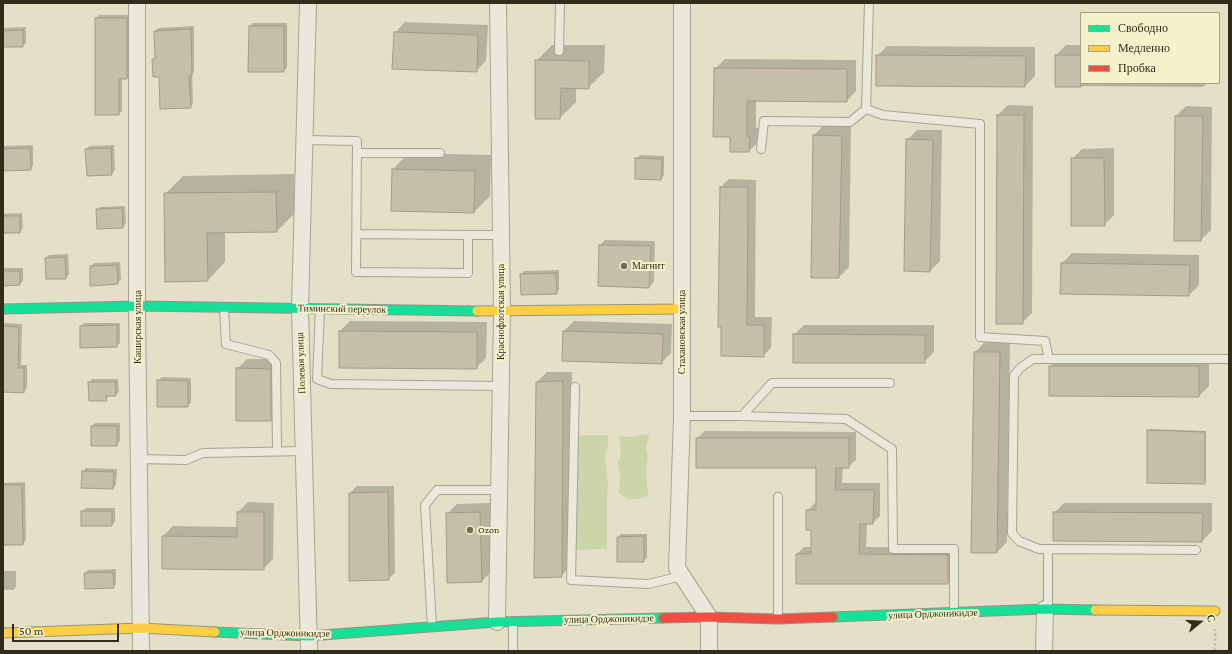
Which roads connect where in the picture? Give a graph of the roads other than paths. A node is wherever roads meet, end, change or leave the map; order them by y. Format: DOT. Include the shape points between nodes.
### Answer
graph roads {
  1 [pos="136,3"];
  2 [pos="308,3"];
  3 [pos="498,3"];
  4 [pos="560,3"];
  5 [pos="682,3"];
  6 [pos="869,3"];
  7 [pos="559,51"];
  8 [pos="866,109"];
  9 [pos="304,140"];
  10 [pos="761,149"];
  11 [pos="357,153"];
  12 [pos="440,153"];
  13 [pos="357,234"];
  14 [pos="468,235"];
  15 [pos="501,235"];
  16 [pos="137,306"];
  17 [pos="224,308"];
  18 [pos="3,309"];
  19 [pos="300,309"];
  20 [pos="320,309"];
  21 [pos="682,309"];
  22 [pos="502,311"];
  23 [pos="1049,359"];
  24 [pos="1229,360"];
  25 [pos="890,383"];
  26 [pos="501,386"];
  27 [pos="575,387"];
  28 [pos="682,416"];
  29 [pos="742,416"];
  30 [pos="277,451"];
  31 [pos="304,451"];
  32 [pos="139,459"];
  33 [pos="499,490"];
  34 [pos="778,497"];
  35 [pos="1048,549"];
  36 [pos="1196,550"];
  37 [pos="682,576"];
  38 [pos="1046,609"];
  39 [pos="1215,610"];
  40 [pos="954,614"];
  41 [pos="708,617"];
  42 [pos="778,619"];
  43 [pos="497,622"];
  44 [pos="513,622"];
  45 [pos="432,627"];
  46 [pos="141,628"];
  47 [pos="3,633"];
  48 [pos="309,643"];
  49 [pos="141,651"];
  50 [pos="513,651"];
  51 [pos="710,651"];
  52 [pos="1044,651"];
  1 -- 16 [label="street, Каширская улица"];
  2 -- 9 [label="street, Полевая улица"];
  3 -- 15 [label="street, Краснофлотская улица"];
  4 -- 7 [label="lane"];
  5 -- 21 [label="street, Стахановская улица"];
  6 -- 8 [label="lane"];
  8 -- 10 [label="lane" via="850,122 764,121"];
  8 -- 23 [label="lane" via="883,115 980,124 980,337 1045,341"];
  9 -- 11 [label="lane" via="358,141"];
  9 -- 19 [label="street, Полевая улица"];
  11 -- 12 [label="lane"];
  11 -- 13 [label="lane"];
  13 -- 14 [label="lane"];
  13 -- 14 [label="lane" via="356,272 468,273"];
  14 -- 15 [label="lane"];
  15 -- 22 [label="street, Краснофлотская улица"];
  16 -- 17 [label="street, Тиминский переулок"];
  16 -- 18 [label="street, Тиминский переулок"];
  16 -- 32 [label="street, Каширская улица"];
  17 -- 19 [label="street, Тиминский переулок"];
  17 -- 30 [label="lane" via="226,344 269,355 276,363"];
  19 -- 20 [label="street, Тиминский переулок"];
  19 -- 31 [label="street, Полевая улица"];
  20 -- 22 [label="street, Тиминский переулок"];
  20 -- 26 [label="lane" via="317,379 331,384"];
  21 -- 22 [label="street, Тиминский переулок"];
  21 -- 28 [label="street, Стахановская улица"];
  22 -- 26 [label="street, Краснофлотская улица"];
  23 -- 24 [label="lane"];
  23 -- 35 [label="lane" via="1033,359 1014,376 1012,533 1019,541 1039,549"];
  25 -- 29 [label="lane" via="772,383"];
  26 -- 33 [label="street, Краснофлотская улица"];
  27 -- 37 [label="lane" via="571,580 648,584"];
  28 -- 29 [label="lane"];
  28 -- 37 [label="street, Стахановская улица" via="677,568"];
  29 -- 40 [label="lane" via="846,419 892,449 893,549 954,549"];
  30 -- 31 [label="lane"];
  30 -- 32 [label="lane" via="202,453 186,460"];
  31 -- 48 [label="street, Полевая улица"];
  32 -- 46 [label="street, Каширская улица"];
  33 -- 43 [label="street, Краснофлотская улица"];
  33 -- 45 [label="lane" via="437,490 425,505"];
  34 -- 42 [label="lane"];
  35 -- 36 [label="lane"];
  35 -- 38 [label="lane"];
  37 -- 41 [label="street, Стахановская улица"];
  38 -- 39 [label="street, улица Орджоникидзе"];
  38 -- 40 [label="street, улица Орджоникидзе"];
  38 -- 52 [label="street"];
  40 -- 42 [label="street, улица Орджоникидзе"];
  41 -- 42 [label="street, улица Орджоникидзе"];
  41 -- 44 [label="street, улица Орджоникидзе"];
  41 -- 51 [label="street, Стахановская улица"];
  43 -- 44 [label="street, улица Орджоникидзе"];
  43 -- 45 [label="street, улица Орджоникидзе"];
  44 -- 50 [label="lane"];
  45 -- 48 [label="street, улица Орджоникидзе"];
  46 -- 47 [label="street, улица Орджоникидзе"];
  46 -- 48 [label="street, улица Орджоникидзе"];
  46 -- 49 [label="street, Каширская улица"];
}
